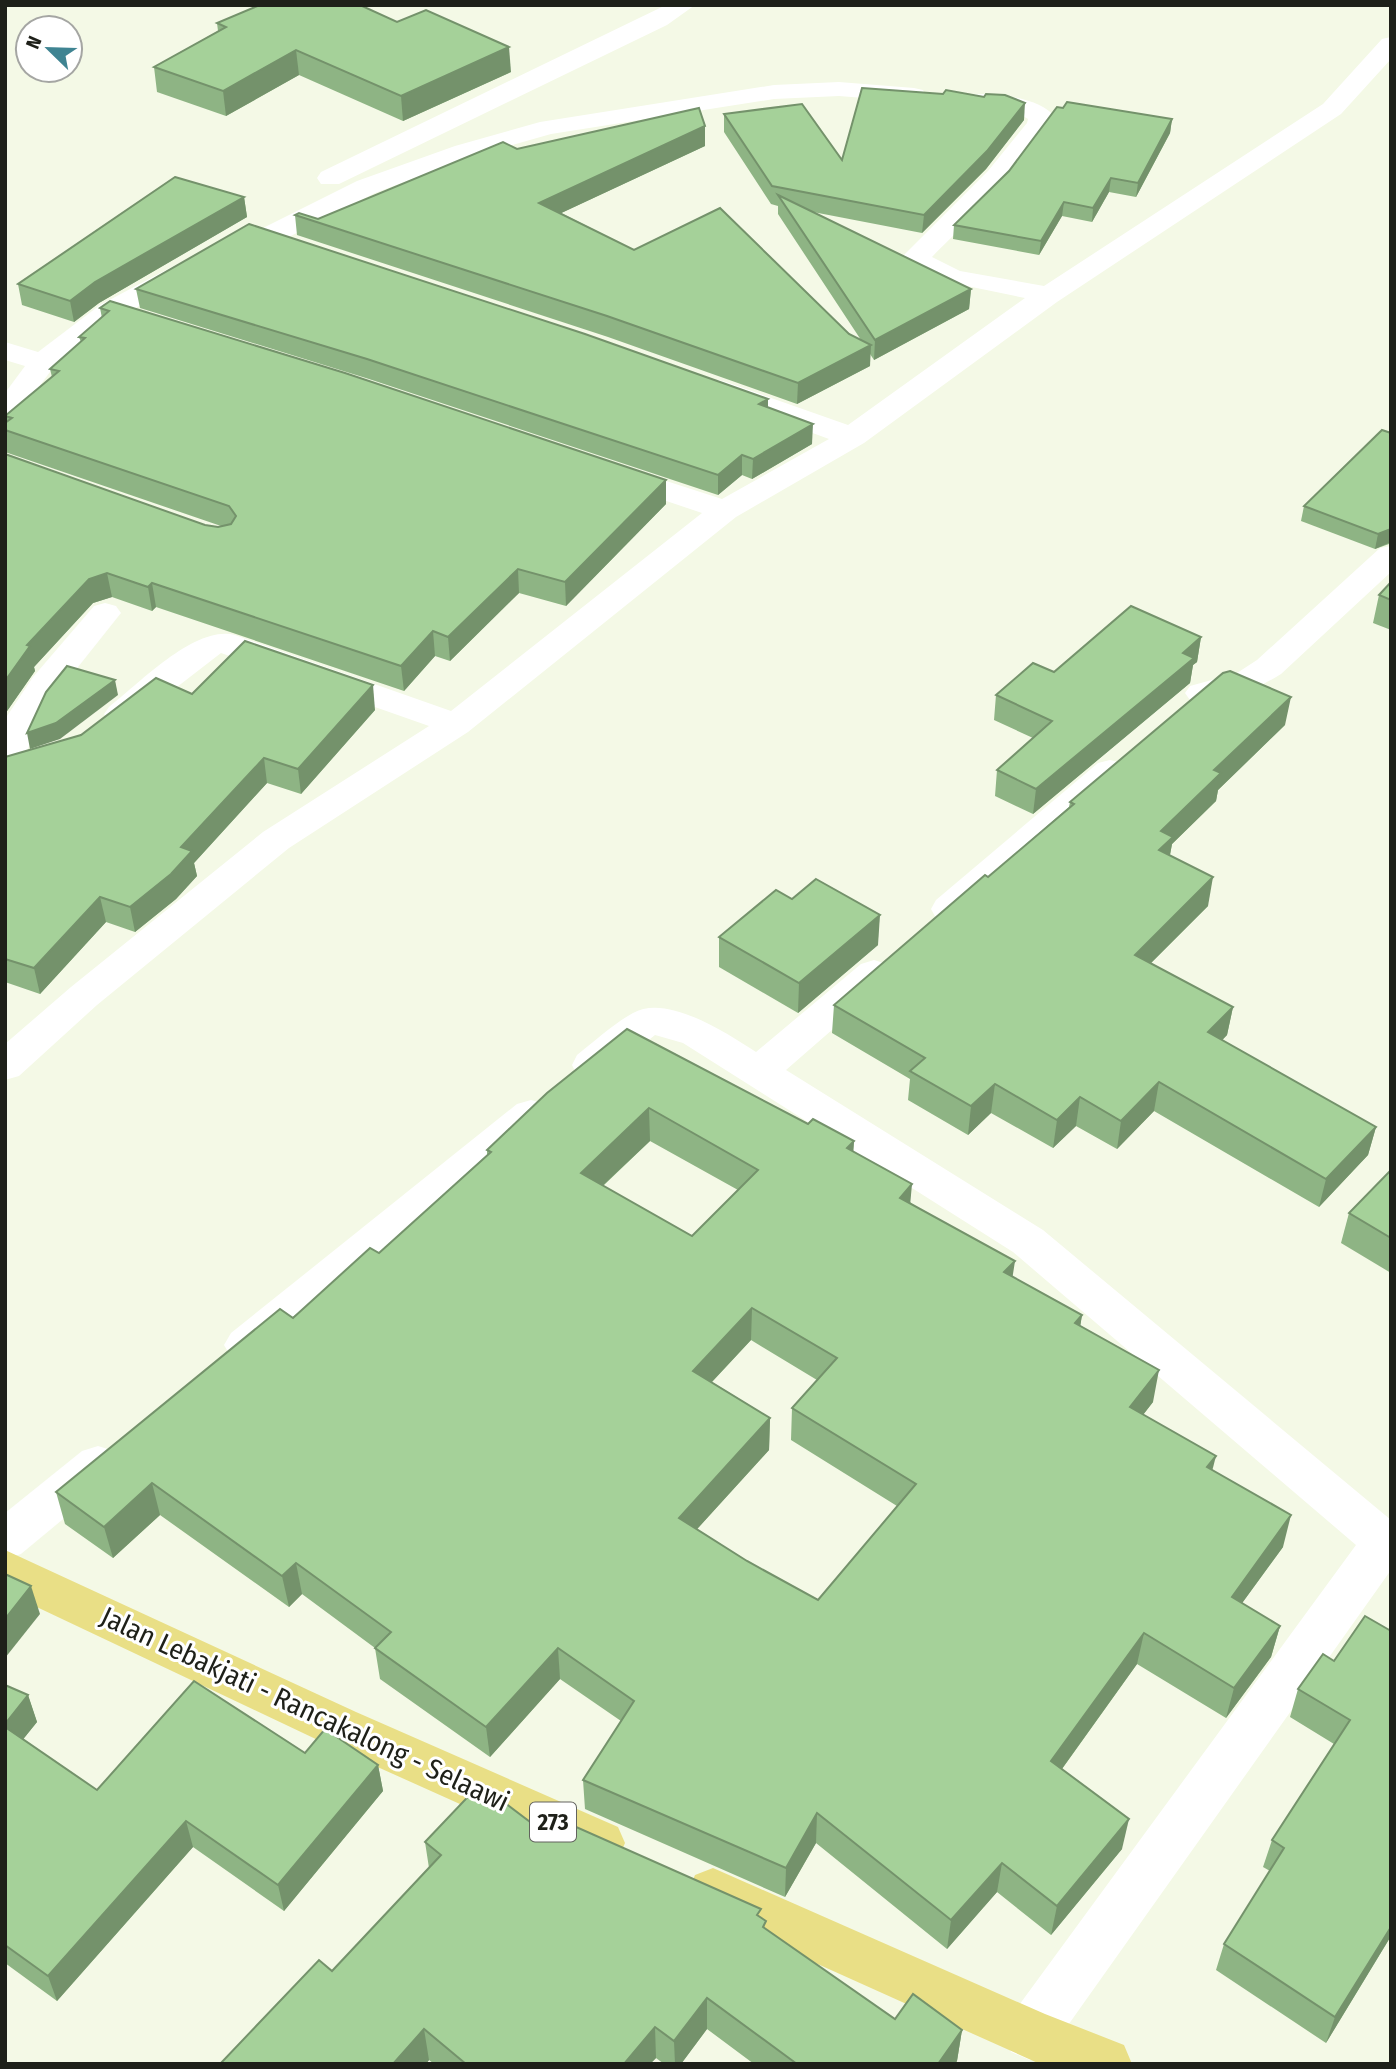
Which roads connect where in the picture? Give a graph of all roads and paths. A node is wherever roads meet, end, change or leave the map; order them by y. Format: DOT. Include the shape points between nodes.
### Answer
graph roads {
  1 [pos="683,5"];
  2 [pos="1391,44"];
  3 [pos="341,170"];
  4 [pos="333,201"];
  5 [pos="251,235"];
  6 [pos="307,250"];
  7 [pos="202,258"];
  8 [pos="1047,296"];
  9 [pos="110,311"];
  10 [pos="149,323"];
  11 [pos="5,351"];
  12 [pos="43,362"];
  13 [pos="699,382"];
  14 [pos="5,413"];
  15 [pos="853,437"];
  16 [pos="594,467"];
  17 [pos="725,510"];
  18 [pos="1391,555"];
  19 [pos="104,613"];
  20 [pos="1172,717"];
  21 [pos="456,723"];
  22 [pos="96,734"];
  23 [pos="1130,754"];
  24 [pos="40,761"];
  25 [pos="5,765"];
  26 [pos="5,771"];
  27 [pos="928,927"];
  28 [pos="896,954"];
  29 [pos="5,1066"];
  30 [pos="758,1072"];
  31 [pos="221,1365"];
  32 [pos="124,1443"];
  33 [pos="5,1540"];
  34 [pos="1387,1545"];
  35 [pos="5,1570"];
  36 [pos="1030,2034"];
  37 [pos="1105,2064"];
  1 -- 3 [label="street" via="486,105"];
  2 -- 8 [label="street" via="1332,109"];
  3 -- 4 [label="street"];
  3 -- 5 [label="street"];
  4 -- 5 [label="street"];
  4 -- 8 [label="street" via="464,151 549,127 797,90 839,89 1026,107 1041,116 1040,124 997,177 917,257 931,272 1023,287"];
  5 -- 6 [label="street"];
  7 -- 9 [label="street"];
  8 -- 15 [label="street"];
  9 -- 10 [label="street"];
  9 -- 12 [label="street"];
  11 -- 12 [label="street"];
  12 -- 14 [label="street"];
  13 -- 15 [label="street"];
  15 -- 17 [label="street"];
  16 -- 17 [label="street"];
  17 -- 21 [label="street"];
  18 -- 20 [label="street" via="1269,667 1249,680 1206,690"];
  19 -- 25 [label="street" via="19,722"];
  21 -- 22 [label="street" via="223,642 210,645"];
  21 -- 29 [label="street" via="276,840"];
  23 -- 27 [label="street"];
  24 -- 26 [label="street"];
  28 -- 30 [label="street"];
  30 -- 31 [label="street" via="684,1027 648,1021"];
  30 -- 34 [label="street" via="1028,1241"];
  32 -- 33 [label="street"];
  34 -- 36 [label="street"];
  35 -- 36 [label="main road, Jalan Lebakjati - Rancakalong - Selaawi / 273" via="339,1727"];
  36 -- 37 [label="main road, Jalan Lebakjati - Rancakalong - Selaawi / 273"];
}
